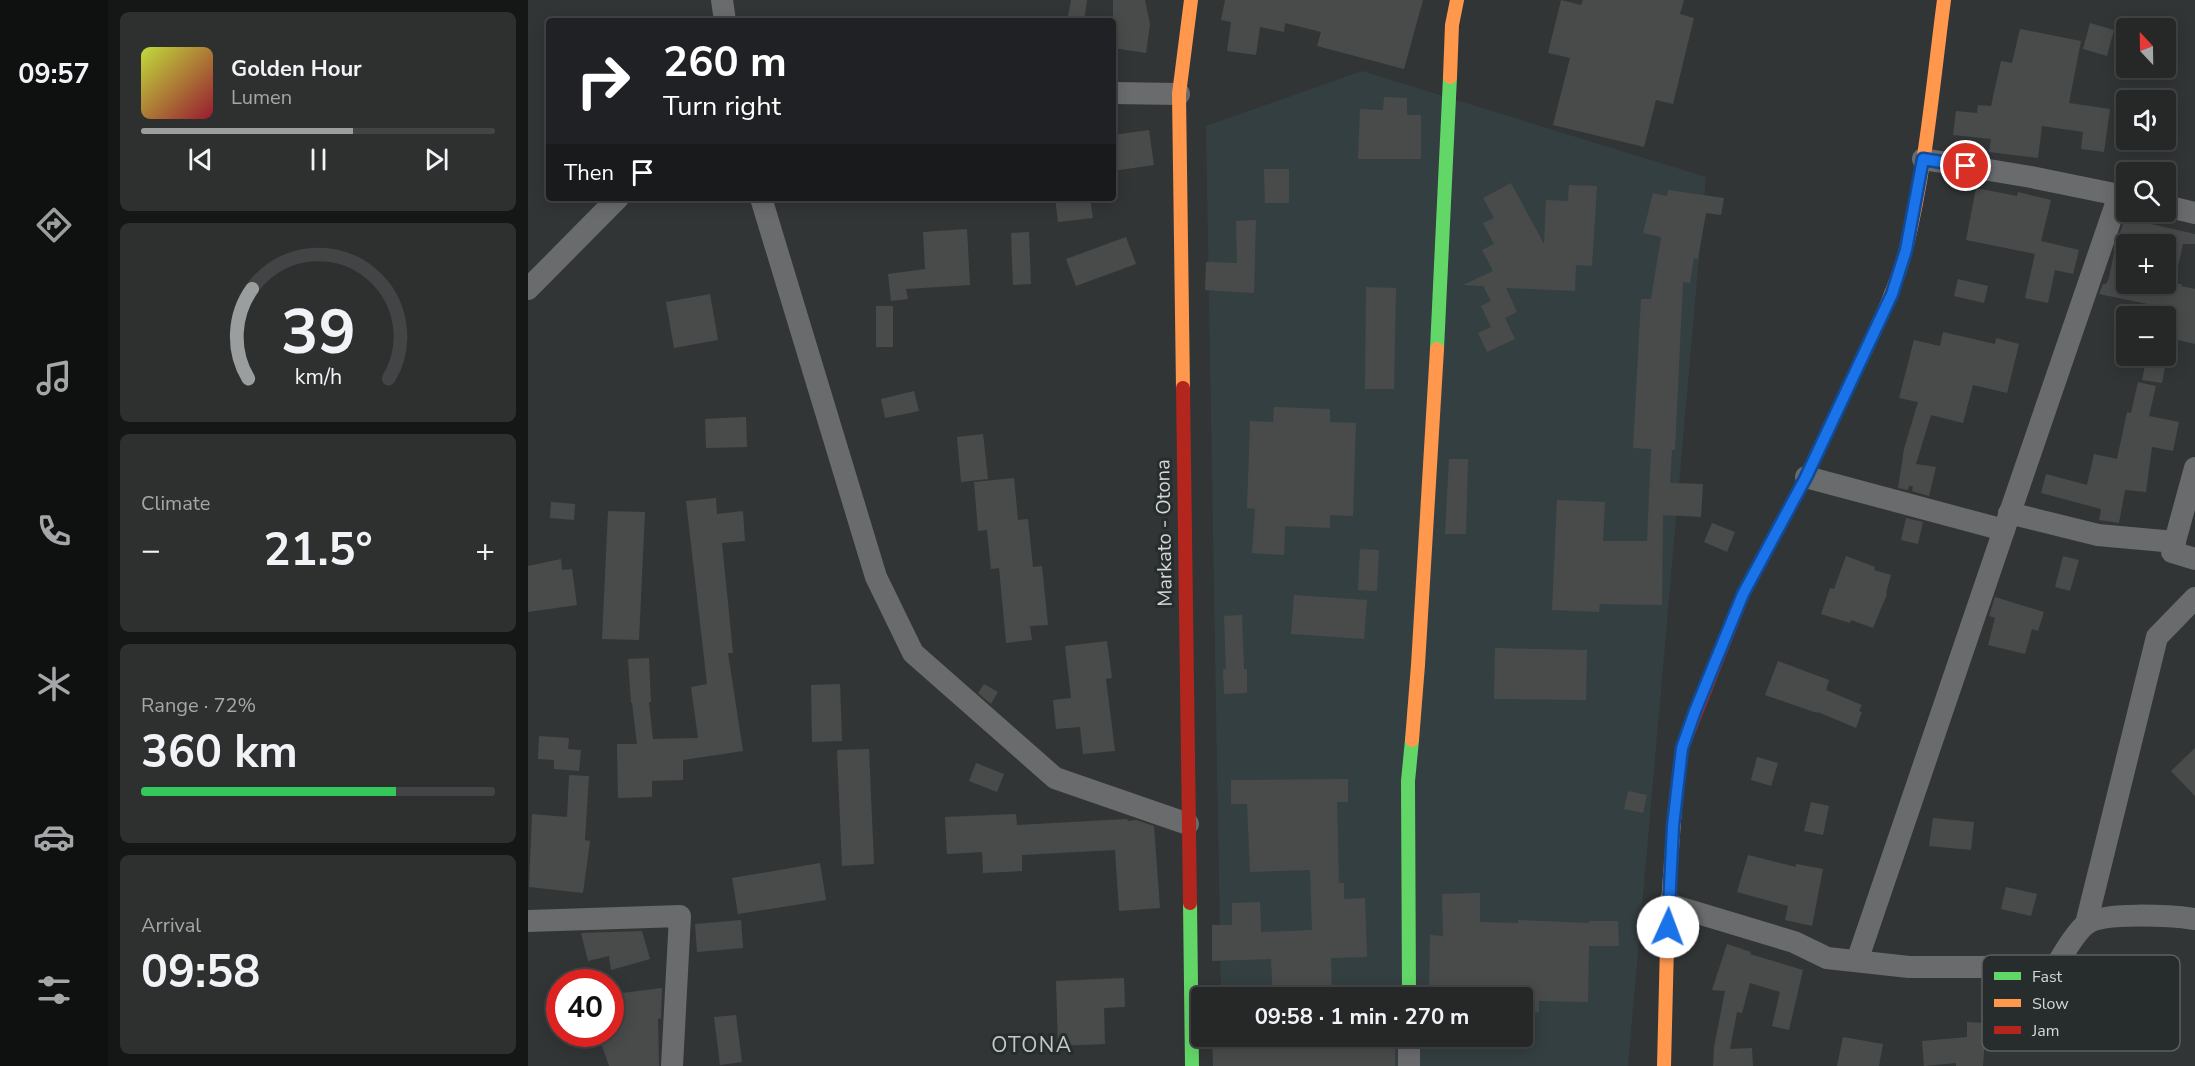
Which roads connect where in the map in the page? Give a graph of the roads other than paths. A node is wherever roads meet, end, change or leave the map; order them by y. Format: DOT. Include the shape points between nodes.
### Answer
graph roads {
  1 [pos="722,0"];
  2 [pos="1191,0"];
  3 [pos="1457,0"];
  4 [pos="1944,0"];
  5 [pos="725,18"];
  6 [pos="1116,93"];
  7 [pos="1179,94"];
  8 [pos="1923,159"];
  9 [pos="2116,195"];
  10 [pos="615,201"];
  11 [pos="762,201"];
  12 [pos="2176,209"];
  13 [pos="2195,213"];
  14 [pos="2116,216"];
  15 [pos="528,289"];
  16 [pos="2195,468"];
  17 [pos="1806,477"];
  18 [pos="2007,522"];
  19 [pos="2175,542"];
  20 [pos="2195,559"];
  21 [pos="2195,598"];
  22 [pos="1188,824"];
  23 [pos="1668,904"];
  24 [pos="2195,919"];
  25 [pos="528,921"];
  26 [pos="2086,924"];
  27 [pos="2063,955"];
  28 [pos="1857,961"];
  29 [pos="1982,966"];
  30 [pos="1409,987"];
  31 [pos="1409,1047"];
  32 [pos="672,1066"];
  33 [pos="1191,1066"];
  34 [pos="1409,1066"];
  35 [pos="1664,1066"];
  1 -- 5 [label="street"];
  2 -- 7 [label="street, Markato - Otona"];
  3 -- 30 [label="street" via="1452,25 1437,344 1408,781"];
  4 -- 8 [label="street"];
  6 -- 7 [label="street"];
  7 -- 22 [label="street, Markato - Otona"];
  8 -- 9 [label="street"];
  8 -- 17 [label="street" via="1906,250 1892,294"];
  10 -- 15 [label="street"];
  11 -- 22 [label="street" via="876,577 913,653 1055,778"];
  12 -- 13 [label="street"];
  14 -- 18 [label="street"];
  16 -- 19 [label="street"];
  17 -- 18 [label="street"];
  17 -- 23 [label="street" via="1743,594 1682,748"];
  18 -- 19 [label="street"];
  18 -- 28 [label="street"];
  19 -- 20 [label="street" via="2172,552"];
  21 -- 26 [label="street" via="2157,637"];
  22 -- 33 [label="street, Markato - Otona"];
  23 -- 28 [label="street" via="1794,942 1827,958"];
  23 -- 35 [label="street"];
  24 -- 26 [label="street" via="2161,915"];
  25 -- 32 [label="street" via="680,916"];
  26 -- 27 [label="street"];
  28 -- 29 [label="street" via="1909,967"];
  31 -- 34 [label="street"];
}
